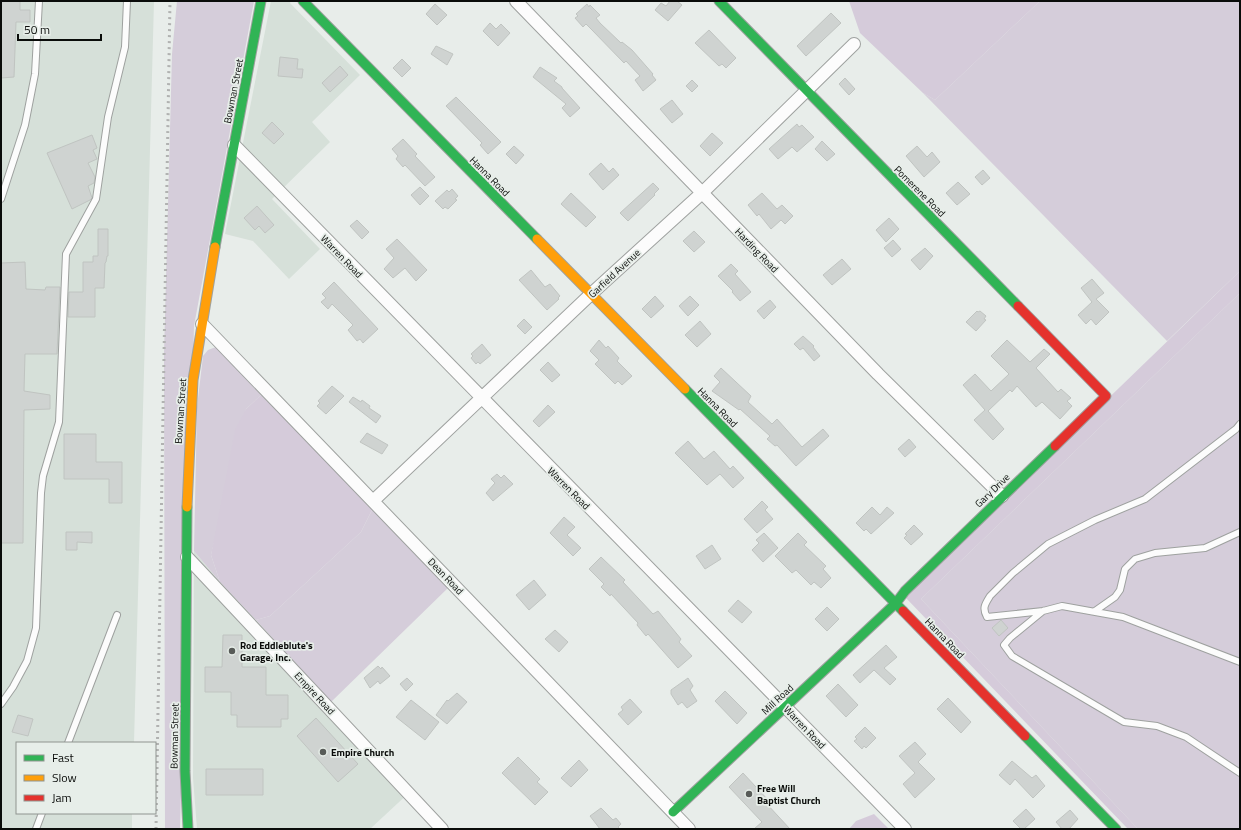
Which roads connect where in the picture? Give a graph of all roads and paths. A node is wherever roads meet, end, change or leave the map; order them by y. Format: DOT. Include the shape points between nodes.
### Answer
graph roads {
  1 [pos="39,1"];
  2 [pos="127,1"];
  3 [pos="261,1"];
  4 [pos="303,1"];
  5 [pos="516,1"];
  6 [pos="719,1"];
  7 [pos="854,44"];
  8 [pos="806,91"];
  9 [pos="234,146"];
  10 [pos="702,193"];
  11 [pos="1,199"];
  12 [pos="591,294"];
  13 [pos="202,324"];
  14 [pos="1106,396"];
  15 [pos="481,398"];
  16 [pos="1240,424"];
  17 [pos="1002,496"];
  18 [pos="373,502"];
  19 [pos="1240,532"];
  20 [pos="187,557"];
  21 [pos="896,603"];
  22 [pos="1043,611"];
  23 [pos="1095,611"];
  24 [pos="117,615"];
  25 [pos="1240,662"];
  26 [pos="1,704"];
  27 [pos="785,707"];
  28 [pos="68,742"];
  29 [pos="1240,773"];
  30 [pos="672,812"];
  31 [pos="42,814"];
  32 [pos="36,829"];
  33 [pos="188,829"];
  34 [pos="442,829"];
  35 [pos="689,829"];
  36 [pos="905,829"];
  37 [pos="1116,829"];
  1 -- 11 [label="lane" via="35,74 25,125"];
  2 -- 26 [label="lane" via="124,47 108,117 96,199 66,254 62,398 59,422 43,476 41,493 36,628 27,661"];
  3 -- 9 [label="street, Bowman Street"];
  4 -- 12 [label="street, Hanna Road"];
  5 -- 10 [label="street, Harding Road"];
  6 -- 8 [label="street, Pomerene Road"];
  7 -- 8 [label="street, Garfield Avenue"];
  8 -- 10 [label="street, Garfield Avenue"];
  8 -- 14 [label="street, Pomerene Road"];
  9 -- 13 [label="street, Bowman Street"];
  9 -- 15 [label="street, Warren Road"];
  10 -- 12 [label="street, Garfield Avenue"];
  10 -- 17 [label="street, Harding Road" via="878,374"];
  12 -- 15 [label="street, Garfield Avenue"];
  12 -- 21 [label="street, Hanna Road"];
  13 -- 18 [label="street, Dean Road"];
  13 -- 20 [label="street, Bowman Street" via="190,412"];
  14 -- 17 [label="street, Gary Drive"];
  15 -- 18 [label="street, Garfield Avenue"];
  15 -- 27 [label="street, Warren Road"];
  16 -- 22 [label="lane" via="1236,430 1146,499 1094,520 1034,554 990,596 984,611 987,617"];
  17 -- 21 [label="street, Gary Drive" via="905,590"];
  18 -- 30 [label="street, Dean Road"];
  19 -- 23 [label="lane" via="1205,548 1155,553 1135,559 1125,569 1120,590 1115,598"];
  20 -- 33 [label="street, Bowman Street" via="184,770"];
  20 -- 34 [label="street, Empire Road"];
  21 -- 27 [label="street, Mill Road"];
  21 -- 37 [label="street, Hanna Road"];
  22 -- 23 [label="lane" via="1062,606"];
  22 -- 29 [label="lane" via="1004,646 1012,656 1124,722 1157,726 1186,737"];
  23 -- 25 [label="lane" via="1123,617"];
  24 -- 28 [label="lane"];
  27 -- 30 [label="street, Mill Road"];
  27 -- 36 [label="street, Warren Road"];
  30 -- 35 [label="street, Dean Road"];
  31 -- 32 [label="lane"];
}
